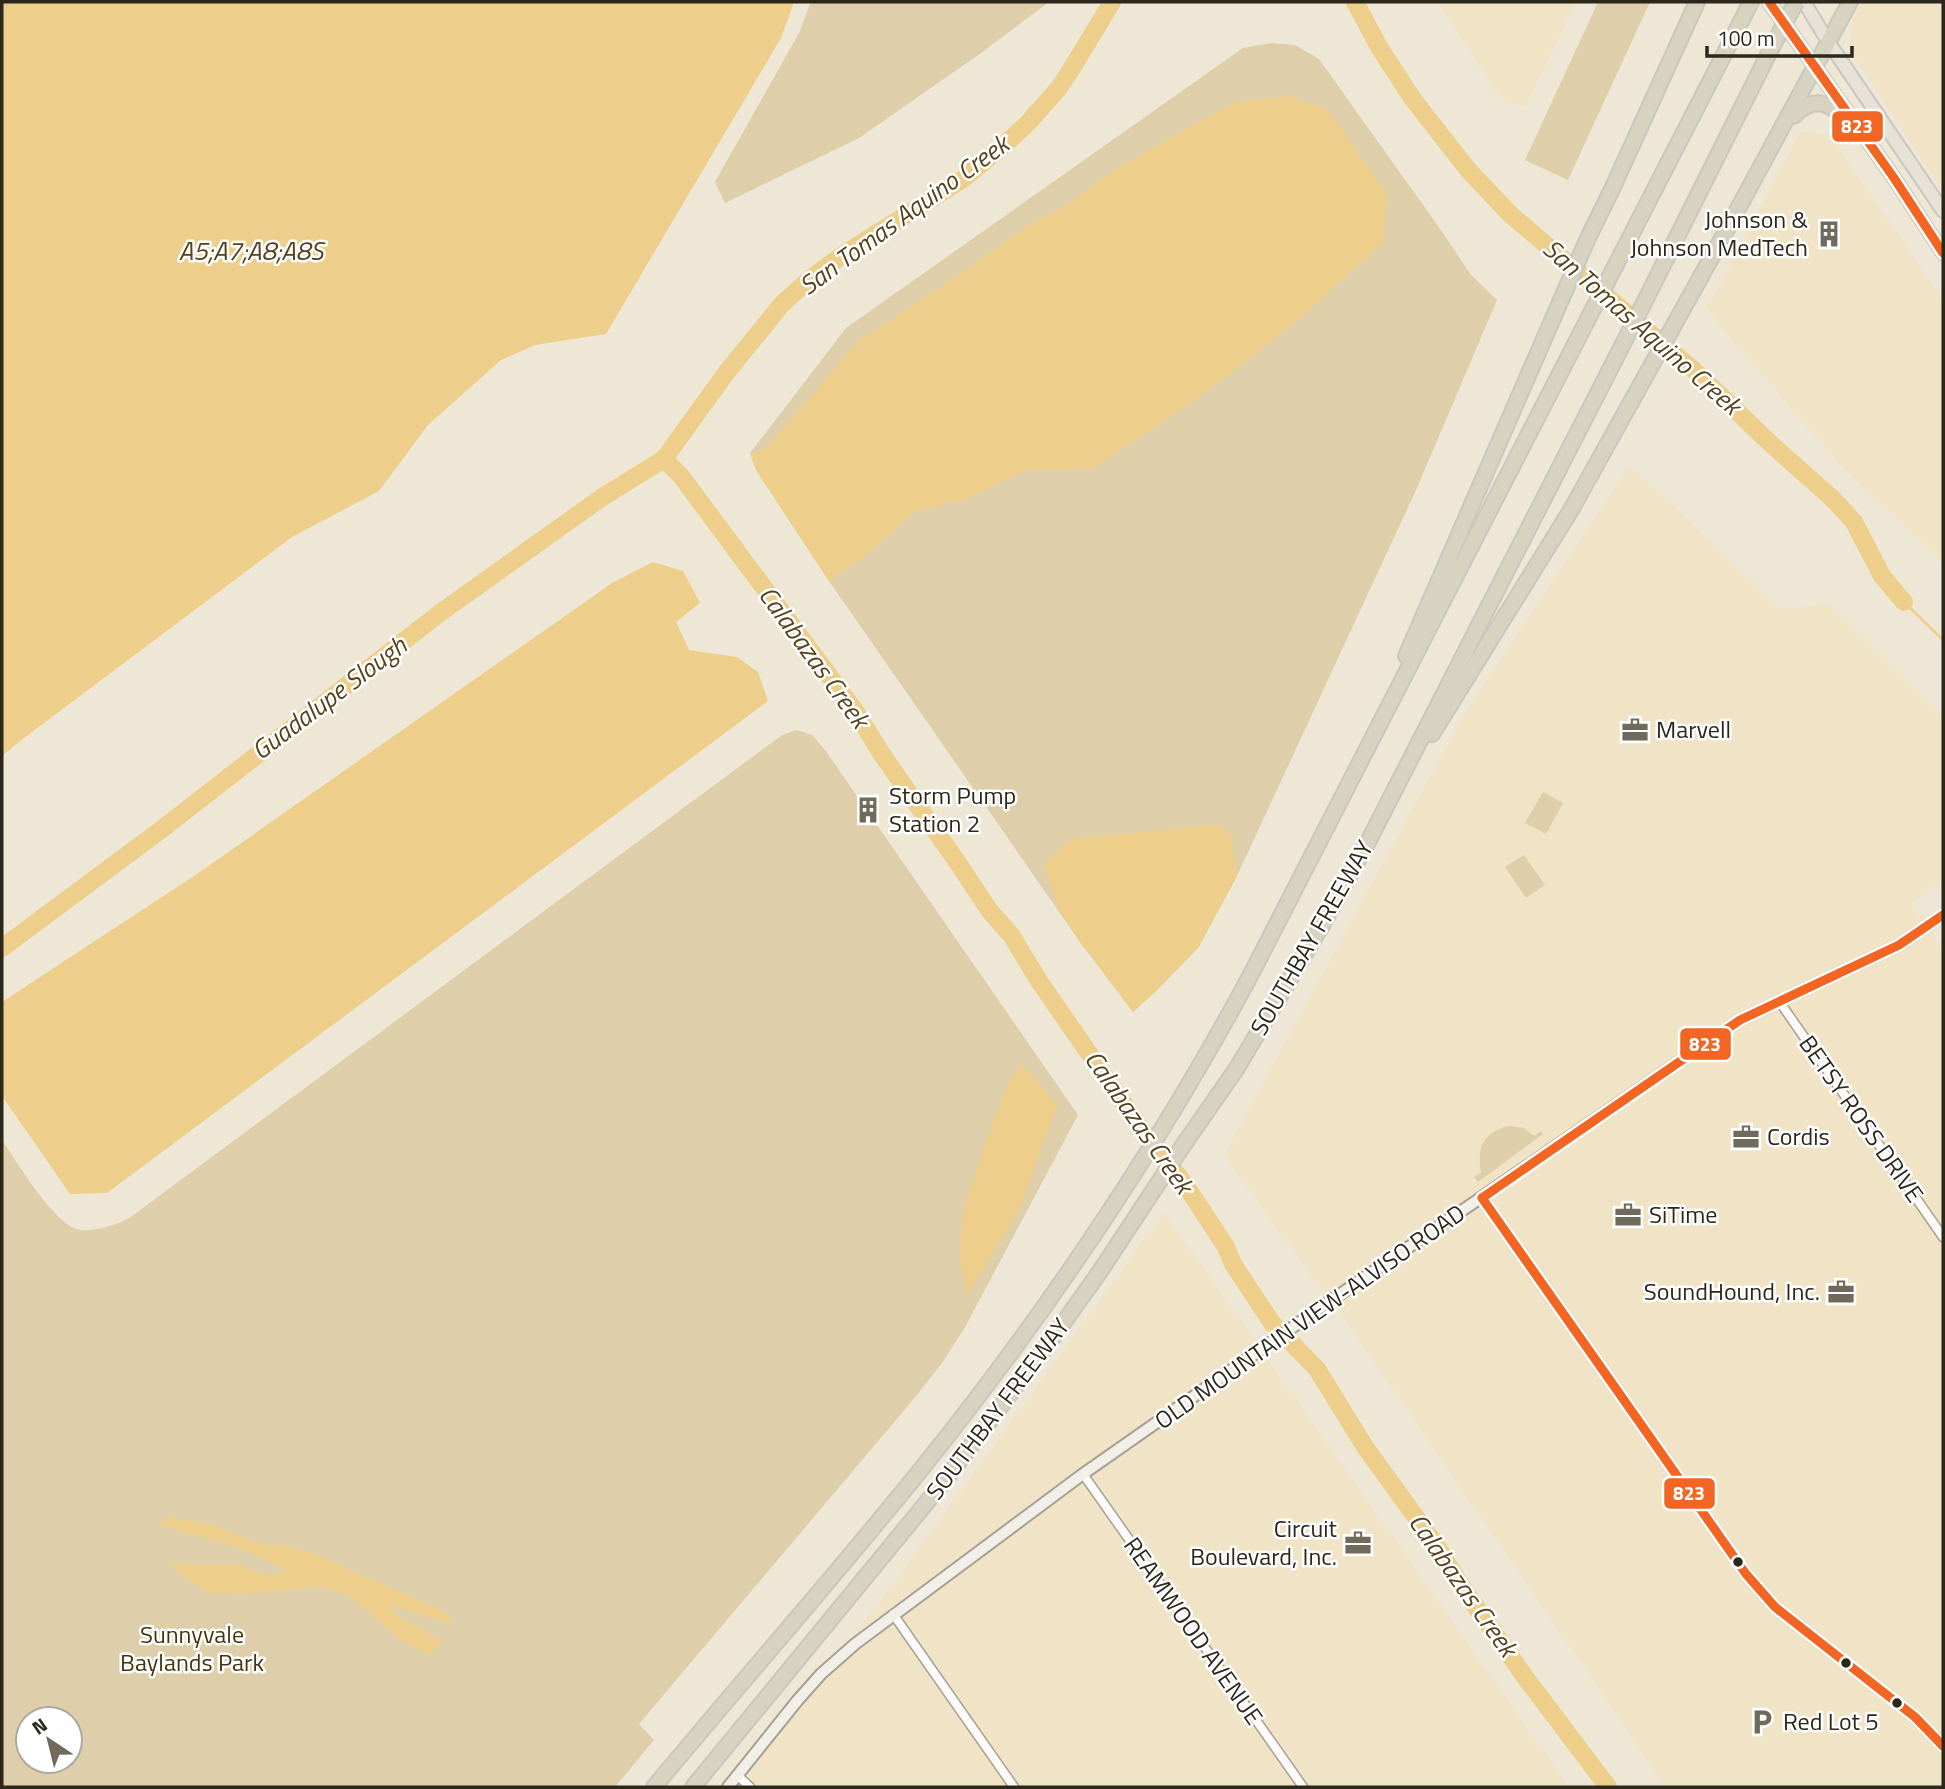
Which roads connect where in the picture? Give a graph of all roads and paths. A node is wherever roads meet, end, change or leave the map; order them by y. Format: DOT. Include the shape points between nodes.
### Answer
graph roads {
  1 [pos="1697,2"];
  2 [pos="1769,2"];
  3 [pos="1796,2"];
  4 [pos="1804,2"];
  5 [pos="1850,2"];
  6 [pos="1749,6"];
  7 [pos="1829,43"];
  8 [pos="1816,68"];
  9 [pos="1856,126"];
  10 [pos="1781,130"];
  11 [pos="1943,211"];
  12 [pos="1943,253"];
  13 [pos="1368,747"];
  14 [pos="1367,844"];
  15 [pos="1943,915"];
  16 [pos="1779,1001"];
  17 [pos="1482,1198"];
  18 [pos="1943,1237"];
  19 [pos="1083,1474"];
  20 [pos="894,1615"];
  21 [pos="1943,1746"];
  22 [pos="737,1775"];
  23 [pos="654,1787"];
  24 [pos="693,1787"];
  25 [pos="727,1787"];
  26 [pos="750,1787"];
  27 [pos="1014,1787"];
  28 [pos="1303,1787"];
  1 -- 13 [label="highway" via="1551,320"];
  2 -- 8 [label="main road"];
  3 -- 14 [label="highway, SOUTHBAY FREEWAY, bridge"];
  4 -- 7 [label="main road"];
  5 -- 7 [label="highway"];
  6 -- 13 [label="highway, SOUTHBAY FREEWAY"];
  7 -- 8 [label="highway"];
  7 -- 11 [label="main road"];
  8 -- 9 [label="main road"];
  8 -- 10 [label="highway"];
  9 -- 10 [label="highway" via="1818,102 1806,105"];
  9 -- 12 [label="main road"];
  10 -- 14 [label="highway" via="1571,510"];
  13 -- 23 [label="highway, SOUTHBAY FREEWAY" via="1209,1052 1079,1257 923,1466"];
  14 -- 24 [label="highway, SOUTHBAY FREEWAY" via="1237,1068 1101,1270 937,1490"];
  15 -- 16 [label="street, OLD MOUNTAIN VIEW-ALVISO ROAD" via="1899,945"];
  16 -- 17 [label="street, OLD MOUNTAIN VIEW-ALVISO ROAD" via="1740,1020"];
  16 -- 18 [label="street, BETSY ROSS DRIVE"];
  17 -- 19 [label="street, OLD MOUNTAIN VIEW-ALVISO ROAD"];
  17 -- 21 [label="street" via="1746,1574 1775,1607 1915,1717"];
  19 -- 20 [label="street, OLD MOUNTAIN VIEW-ALVISO ROAD"];
  19 -- 28 [label="street, REAMWOOD AVENUE"];
  20 -- 22 [label="street, OLD MOUNTAIN VIEW-ALVISO ROAD" via="821,1674"];
  20 -- 27 [label="street"];
  22 -- 25 [label="street, OLD MOUNTAIN VIEW-ALVISO ROAD"];
  22 -- 26 [label="street"];
}
